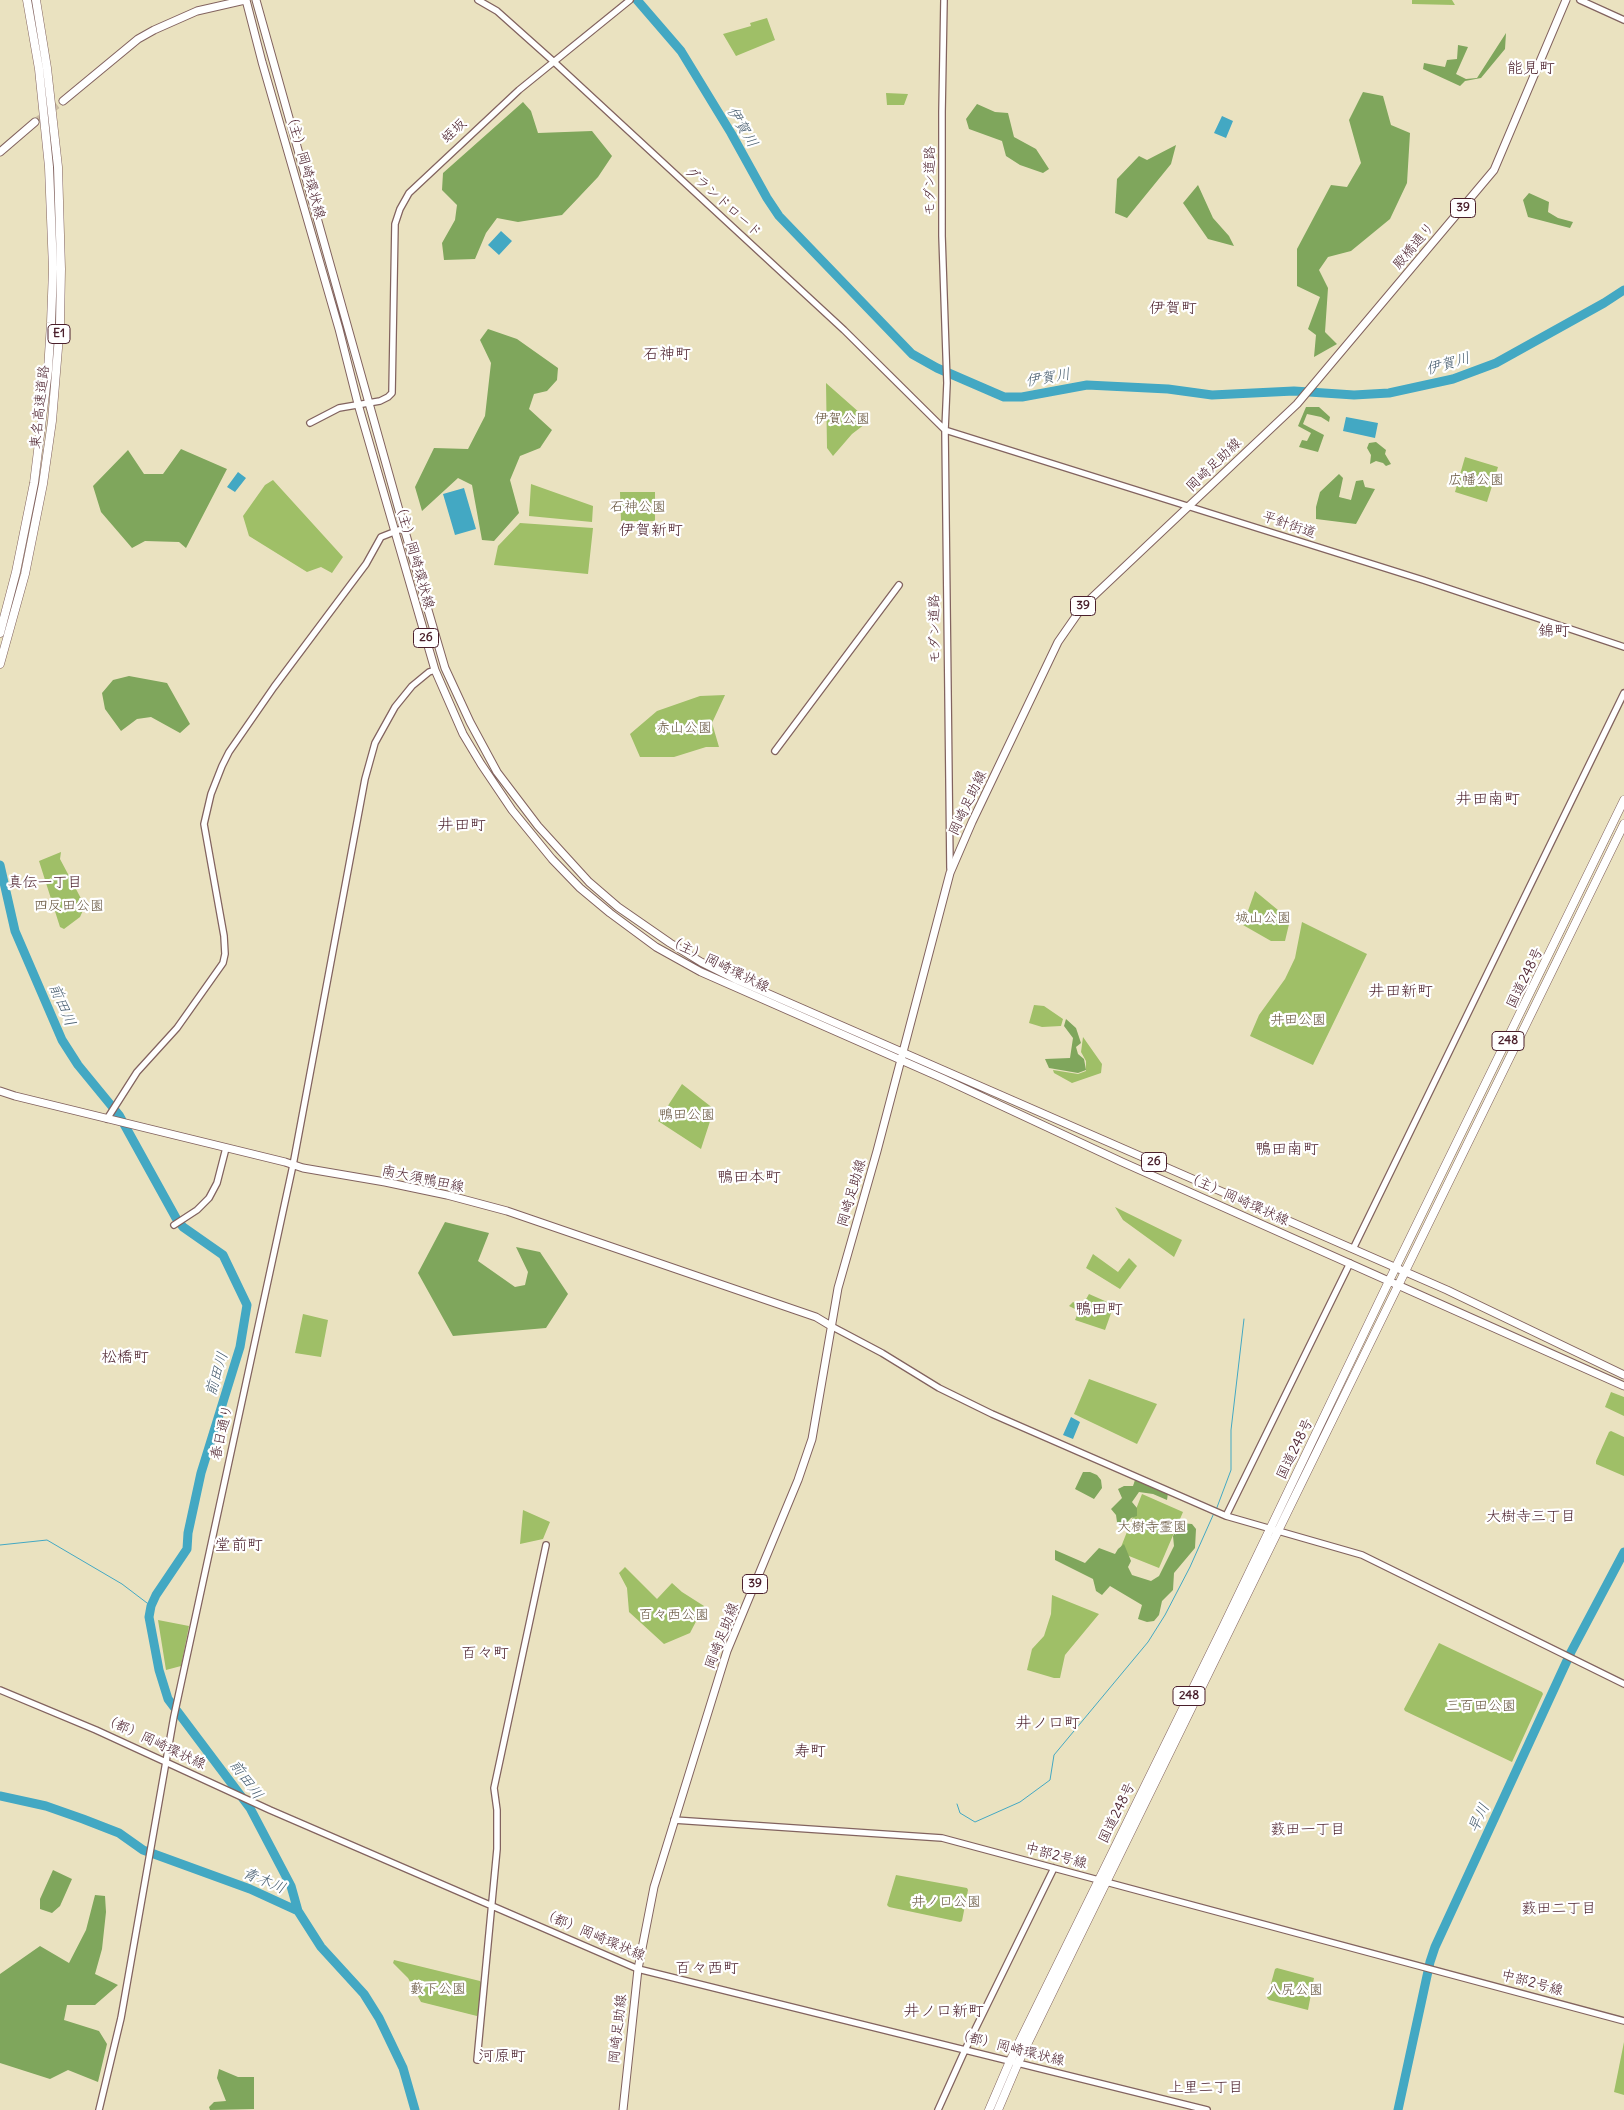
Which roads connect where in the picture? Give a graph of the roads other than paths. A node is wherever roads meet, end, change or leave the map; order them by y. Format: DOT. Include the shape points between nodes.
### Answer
graph roads {
  1 [pos="27,0"];
  2 [pos="36,0"];
  3 [pos="245,0"];
  4 [pos="256,0"];
  5 [pos="478,0"];
  6 [pos="944,0"];
  7 [pos="1566,0"];
  8 [pos="1580,0"];
  9 [pos="628,1"];
  10 [pos="1624,20"];
  11 [pos="554,61"];
  12 [pos="63,101"];
  13 [pos="35,122"];
  14 [pos="0,152"];
  15 [pos="1312,387"];
  16 [pos="369,403"];
  17 [pos="358,404"];
  18 [pos="310,423"];
  19 [pos="944,430"];
  20 [pos="1188,507"];
  21 [pos="404,528"];
  22 [pos="394,531"];
  23 [pos="899,585"];
  24 [pos="0,633"];
  25 [pos="1624,647"];
  26 [pos="0,664"];
  27 [pos="435,670"];
  28 [pos="1624,693"];
  29 [pos="775,751"];
  30 [pos="1624,800"];
  31 [pos="1624,824"];
  32 [pos="950,874"];
  33 [pos="902,1051"];
  34 [pos="900,1060"];
  35 [pos="0,1090"];
  36 [pos="110,1116"];
  37 [pos="226,1148"];
  38 [pos="292,1165"];
  39 [pos="174,1225"];
  40 [pos="1353,1249"];
  41 [pos="1350,1264"];
  42 [pos="1396,1268"];
  43 [pos="1406,1272"];
  44 [pos="1389,1281"];
  45 [pos="1399,1286"];
  46 [pos="831,1326"];
  47 [pos="1624,1375"];
  48 [pos="1624,1386"];
  49 [pos="1226,1516"];
  50 [pos="1274,1529"];
  51 [pos="546,1544"];
  52 [pos="1624,1684"];
  53 [pos="0,1690"];
  54 [pos="165,1762"];
  55 [pos="674,1820"];
  56 [pos="1054,1868"];
  57 [pos="1103,1881"];
  58 [pos="492,1906"];
  59 [pos="638,1969"];
  60 [pos="1624,2020"];
  61 [pos="965,2050"];
  62 [pos="477,2060"];
  63 [pos="1014,2062"];
  64 [pos="99,2110"];
  65 [pos="623,2110"];
  66 [pos="938,2110"];
  67 [pos="989,2110"];
  68 [pos="998,2110"];
  69 [pos="1207,2110"];
  1 -- 24 [label="highway, 東名高速道路 / E1" via="39,69 49,167 51,323 34,483"];
  2 -- 26 [label="highway, 東名高速道路 / E1" via="58,167 62,269 60,324 52,421 41,493 25,574"];
  3 -- 12 [label="main road" via="197,11 154,30"];
  3 -- 17 [label="main road, （主）岡崎環状線 / 26"];
  4 -- 16 [label="main road, （主）岡崎環状線 / 26"];
  5 -- 11 [label="street, グランドロード"];
  6 -- 19 [label="street, モダン道路" via="942,159 947,383"];
  7 -- 15 [label="main road, 殿橋通り / 39" via="1494,170"];
  8 -- 10 [label="street"];
  9 -- 11 [label="street, 蛭坂"];
  11 -- 16 [label="street, 蛭坂" via="412,188 397,217 395,235 392,393"];
  11 -- 19 [label="street, グランドロード" via="844,330"];
  13 -- 14 [label="main road"];
  15 -- 20 [label="main road, 岡崎足助線 / 39"];
  16 -- 17 [label="street"];
  16 -- 21 [label="main road, （主）岡崎環状線 / 26"];
  17 -- 18 [label="street" via="339,408"];
  17 -- 22 [label="main road, （主）岡崎環状線 / 26"];
  19 -- 20 [label="street, 平針街道"];
  19 -- 32 [label="street, モダン道路"];
  20 -- 25 [label="street, 平針街道"];
  20 -- 32 [label="main road, 岡崎足助線 / 39" via="1083,606 1061,637"];
  21 -- 22 [label="street"];
  21 -- 33 [label="main road, （主）岡崎環状線 / 26" via="445,668 470,722 517,801 561,853 618,907 701,962"];
  22 -- 27 [label="main road, （主）岡崎環状線 / 26"];
  22 -- 36 [label="street" via="381,537 366,564 274,687 222,766 204,824 224,936 223,963 177,1028 137,1072"];
  23 -- 29 [label="street"];
  27 -- 34 [label="main road, （主）岡崎環状線 / 26" via="463,734 512,810 580,888 656,947 690,967"];
  27 -- 38 [label="street, 春日通り" via="406,693 375,743 365,779"];
  28 -- 40 [label="street"];
  30 -- 42 [label="highway, 国道248号 / 248"];
  31 -- 43 [label="highway, 国道248号 / 248"];
  32 -- 33 [label="main road, 岡崎足助線 / 39"];
  33 -- 34 [label="main road, 岡崎足助線 / 39"];
  33 -- 40 [label="main road, （主）岡崎環状線 / 26"];
  34 -- 41 [label="main road, （主）岡崎環状線 / 26"];
  34 -- 46 [label="main road, 岡崎足助線 / 39" via="838,1288"];
  35 -- 36 [label="main road, 南大須鴨田線"];
  36 -- 37 [label="main road, 南大須鴨田線" via="132,1125"];
  37 -- 38 [label="main road, 南大須鴨田線"];
  37 -- 39 [label="street" via="217,1183 209,1198"];
  38 -- 46 [label="main road, 南大須鴨田線" via="447,1195 507,1211 816,1317"];
  38 -- 54 [label="street, 春日通り"];
  40 -- 42 [label="main road, （主）岡崎環状線 / 26"];
  41 -- 44 [label="main road, （主）岡崎環状線 / 26"];
  41 -- 49 [label="street"];
  42 -- 43 [label="main road, （主）岡崎環状線 / 26"];
  42 -- 44 [label="highway, 国道248号 / 248"];
  43 -- 45 [label="highway, 国道248号 / 248"];
  43 -- 47 [label="main road, （主）岡崎環状線 / 26"];
  44 -- 45 [label="main road, （主）岡崎環状線 / 26"];
  44 -- 50 [label="highway, 国道248号 / 248"];
  45 -- 48 [label="main road, （主）岡崎環状線 / 26"];
  45 -- 50 [label="highway, 国道248号 / 248"];
  46 -- 49 [label="street" via="939,1388 992,1414"];
  46 -- 55 [label="main road, 岡崎足助線 / 39" via="812,1438 798,1480 727,1651"];
  49 -- 50 [label="street"];
  50 -- 52 [label="street" via="1362,1555"];
  50 -- 57 [label="highway, 国道248号 / 248"];
  51 -- 58 [label="street" via="494,1788 497,1849"];
  53 -- 54 [label="street, （都）岡崎環状線"];
  54 -- 58 [label="street, （都）岡崎環状線"];
  54 -- 64 [label="street" via="121,2018"];
  55 -- 56 [label="street, 中部2号線" via="942,1838"];
  55 -- 59 [label="main road, 岡崎足助線 / 39" via="654,1887"];
  56 -- 57 [label="street, 中部2号線"];
  56 -- 61 [label="street"];
  57 -- 60 [label="street, 中部2号線"];
  57 -- 63 [label="highway, 国道248号 / 248"];
  58 -- 59 [label="street, （都）岡崎環状線"];
  58 -- 62 [label="street"];
  59 -- 61 [label="street, （都）岡崎環状線"];
  59 -- 65 [label="main road, 岡崎足助線 / 39"];
  61 -- 63 [label="street, （都）岡崎環状線"];
  61 -- 66 [label="street"];
  63 -- 67 [label="highway, 国道248号 / 248"];
  63 -- 68 [label="highway, 国道248号 / 248"];
  63 -- 69 [label="street, （都）岡崎環状線"];
}
